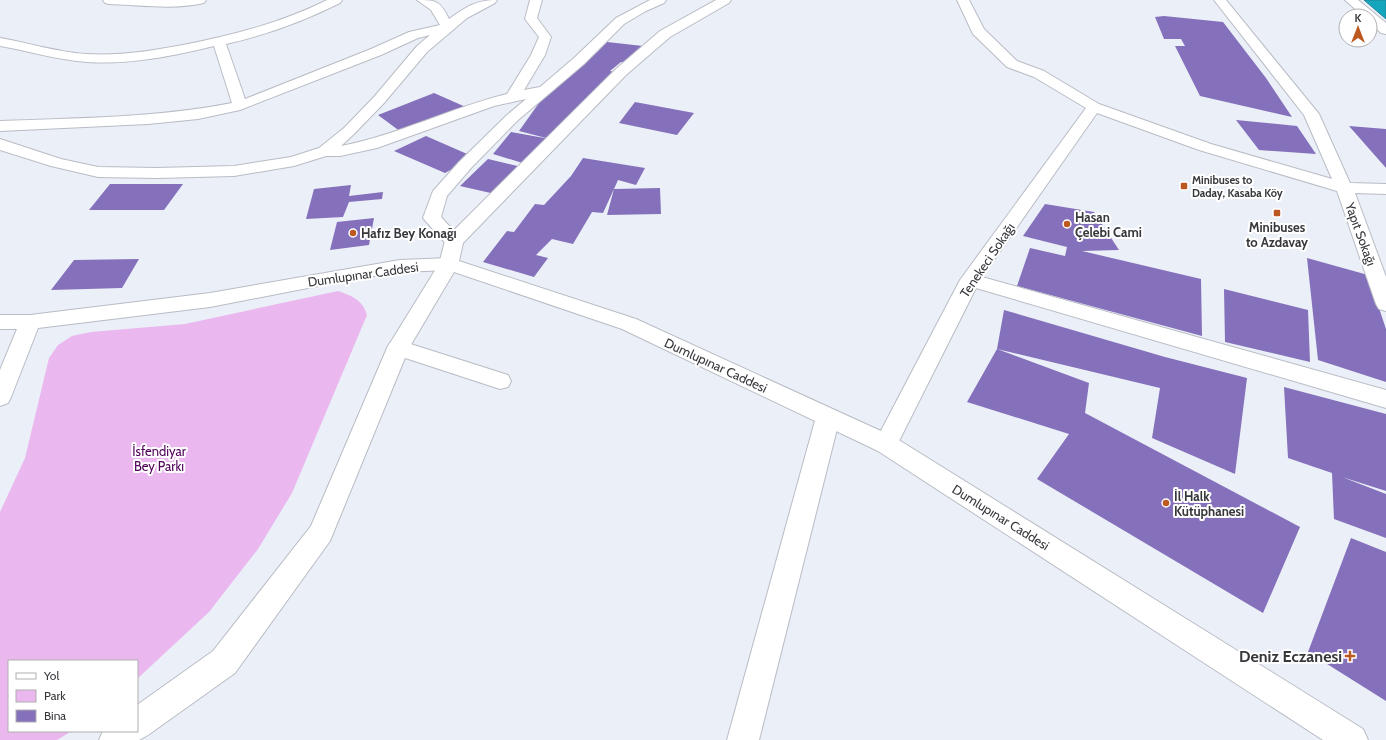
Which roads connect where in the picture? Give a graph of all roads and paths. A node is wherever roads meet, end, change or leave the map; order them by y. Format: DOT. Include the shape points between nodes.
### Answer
graph roads {
  1 [pos="109,0"];
  2 [pos="200,0"];
  3 [pos="336,0"];
  4 [pos="423,0"];
  5 [pos="491,0"];
  6 [pos="536,0"];
  7 [pos="660,0"];
  8 [pos="725,0"];
  9 [pos="963,0"];
  10 [pos="1220,0"];
  11 [pos="1351,0"];
  12 [pos="1360,8"];
  13 [pos="1378,23"];
  14 [pos="447,27"];
  15 [pos="1386,30"];
  16 [pos="219,41"];
  17 [pos="0,42"];
  18 [pos="544,90"];
  19 [pos="512,98"];
  20 [pos="240,106"];
  21 [pos="1094,107"];
  22 [pos="0,126"];
  23 [pos="0,144"];
  24 [pos="325,151"];
  25 [pos="1344,188"];
  26 [pos="1386,189"];
  27 [pos="452,253"];
  28 [pos="970,280"];
  29 [pos="1386,304"];
  30 [pos="0,322"];
  31 [pos="30,322"];
  32 [pos="398,348"];
  33 [pos="500,381"];
  34 [pos="0,397"];
  35 [pos="1386,399"];
  36 [pos="828,417"];
  37 [pos="886,444"];
  38 [pos="138,723"];
  39 [pos="127,732"];
  40 [pos="1337,735"];
  41 [pos="115,740"];
  42 [pos="743,740"];
  1 -- 2 [label="street"];
  3 -- 16 [label="street" via="270,29"];
  4 -- 14 [label="street" via="438,8"];
  5 -- 14 [label="street"];
  6 -- 19 [label="street" via="531,19 545,37 538,55"];
  7 -- 18 [label="street" via="620,21 579,61"];
  8 -- 27 [label="street" via="665,34 626,68"];
  9 -- 21 [label="street" via="978,31 1012,64 1039,74"];
  10 -- 25 [label="street, Yapıt Sokağı" via="1311,114"];
  11 -- 12 [label="street"];
  13 -- 15 [label="street"];
  14 -- 20 [label="street" via="414,35"];
  14 -- 24 [label="street" via="422,49 349,131"];
  16 -- 17 [label="street" via="126,58 86,58"];
  16 -- 20 [label="street"];
  18 -- 19 [label="street"];
  18 -- 27 [label="street" via="512,118 439,195 432,218"];
  19 -- 24 [label="street" via="489,103 371,145"];
  20 -- 22 [label="street" via="148,120"];
  21 -- 25 [label="street" via="1205,147"];
  21 -- 28 [label="street, Tenekeci Sokağı"];
  23 -- 24 [label="street" via="57,163 98,172 234,171 294,161"];
  25 -- 26 [label="street"];
  25 -- 29 [label="street, Yapıt Sokağı"];
  27 -- 31 [label="street, Dumlupınar Caddesi" via="392,267 210,300"];
  27 -- 32 [label="street"];
  27 -- 36 [label="street, Dumlupınar Caddesi" via="629,324"];
  28 -- 35 [label="street"];
  28 -- 37 [label="street, Tenekeci Sokağı"];
  30 -- 31 [label="street, Dumlupınar Caddesi"];
  31 -- 34 [label="street"];
  32 -- 33 [label="street"];
  32 -- 38 [label="street" via="321,534 224,662"];
  36 -- 37 [label="street, Dumlupınar Caddesi"];
  36 -- 42 [label="street"];
  37 -- 40 [label="street, Dumlupınar Caddesi"];
  39 -- 41 [label="street"];
}
